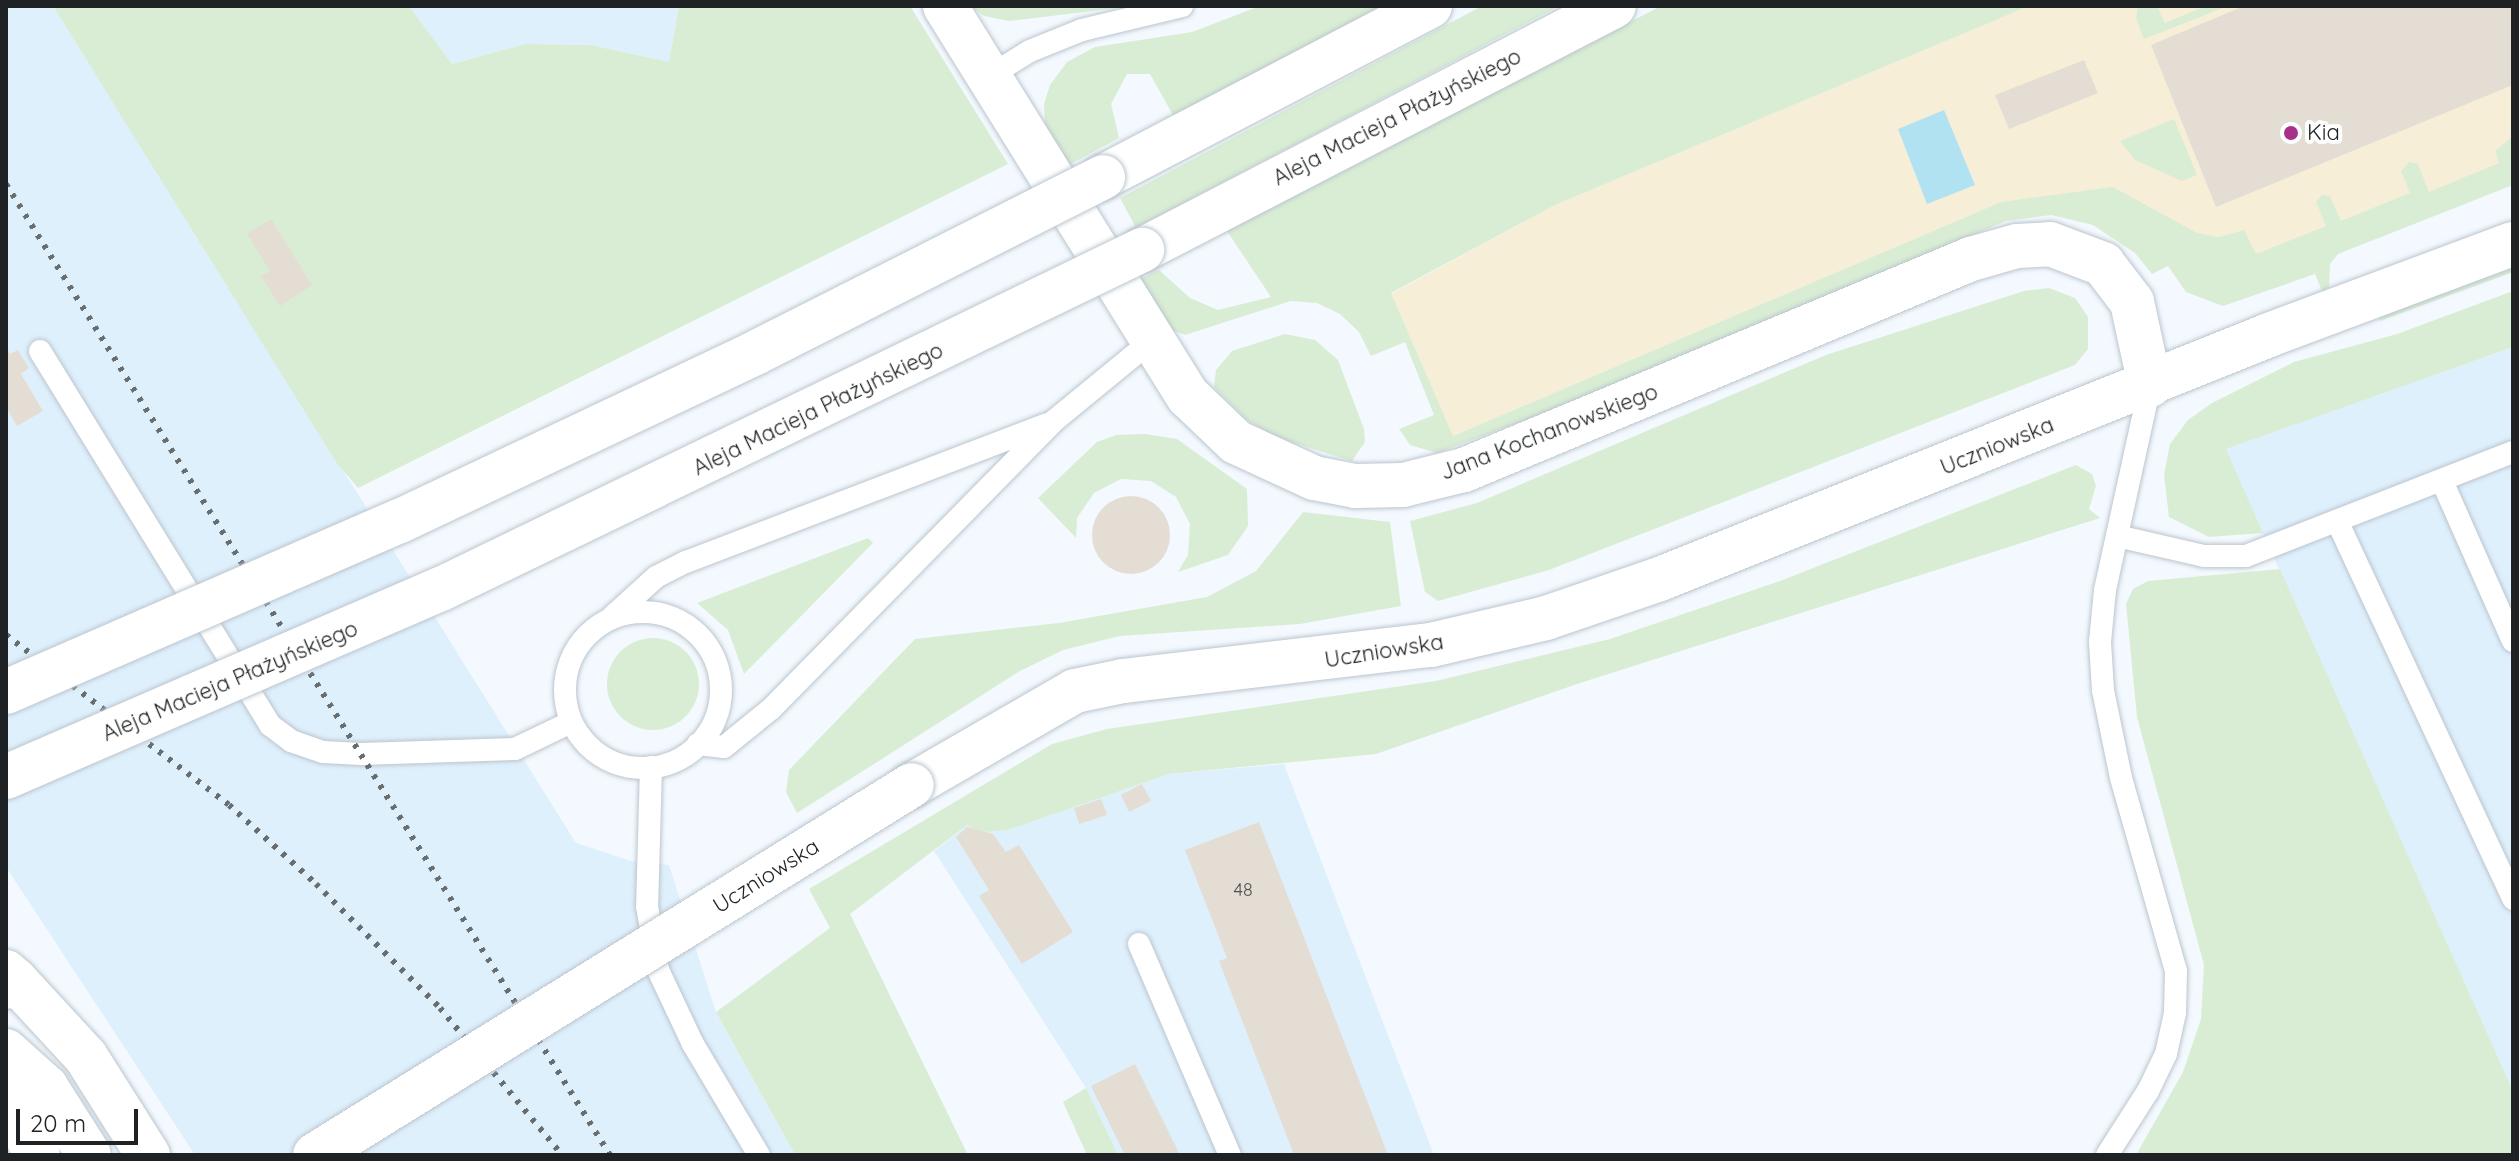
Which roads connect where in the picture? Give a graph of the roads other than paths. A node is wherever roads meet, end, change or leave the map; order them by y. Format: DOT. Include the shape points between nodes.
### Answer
graph roads {
  1 [pos="945,6"];
  2 [pos="1182,6"];
  3 [pos="1430,6"];
  4 [pos="1614,6"];
  5 [pos="988,77"];
  6 [pos="2513,244"];
  7 [pos="1150,342"];
  8 [pos="40,351"];
  9 [pos="2150,385"];
  10 [pos="1055,420"];
  11 [pos="2513,452"];
  12 [pos="2442,481"];
  13 [pos="2338,523"];
  14 [pos="2117,536"];
  15 [pos="612,617"];
  16 [pos="2513,641"];
  17 [pos="6,692"];
  18 [pos="571,722"];
  19 [pos="698,744"];
  20 [pos="651,767"];
  21 [pos="6,777"];
  22 [pos="2513,899"];
  23 [pos="1139,944"];
  24 [pos="9,980"];
  25 [pos="6,1051"];
  26 [pos="6,1103"];
  27 [pos="38,1155"];
  28 [pos="89,1155"];
  29 [pos="148,1155"];
  30 [pos="315,1155"];
  31 [pos="759,1155"];
  32 [pos="1230,1155"];
  33 [pos="2107,1155"];
  1 -- 5 [label="street, Jana Kochanowskiego"];
  2 -- 5 [label="lane" via="1082,30 1030,51"];
  3 -- 17 [label="street, bridge" via="755,353 400,521"];
  4 -- 21 [label="street, Aleja Macieja Płażyńskiego, bridge" via="1142,250 441,589"];
  5 -- 7 [label="street, Jana Kochanowskiego"];
  6 -- 9 [label="street, Uczniowska"];
  7 -- 9 [label="street, Jana Kochanowskiego" via="1188,396 1236,442 1314,478 1355,486 1403,485 1464,470 1971,259 2017,246 2050,244 2091,257 2121,283 2132,302"];
  7 -- 10 [label="lane"];
  8 -- 18 [label="lane" via="270,725 291,741 323,752 361,754 515,749"];
  9 -- 14 [label="lane"];
  9 -- 30 [label="street, Uczniowska, bridge" via="1660,579 1546,618 1431,645 1075,691 912,785"];
  10 -- 15 [label="lane" via="686,562 656,577"];
  10 -- 19 [label="lane" via="771,709 724,747"];
  11 -- 12 [label="lane"];
  12 -- 13 [label="lane"];
  12 -- 16 [label="lane"];
  13 -- 14 [label="lane" via="2271,549 2224,558"];
  13 -- 22 [label="lane"];
  14 -- 33 [label="lane" via="2102,629 2103,690 2121,778 2176,971 2166,1054"];
  15 -- 18 [label="lane" via="575,650 566,686"];
  15 -- 19 [label="lane" via="659,613 681,622 707,646 720,679 720,703"];
  18 -- 20 [label="lane" via="595,752 613,762"];
  19 -- 20 [label="lane" via="668,764"];
  20 -- 31 [label="lane" via="647,906 658,970 693,1044"];
  23 -- 32 [label="lane"];
  24 -- 29 [label="street" via="86,1057"];
  25 -- 28 [label="street" via="46,1087"];
  26 -- 27 [label="street"];
}
